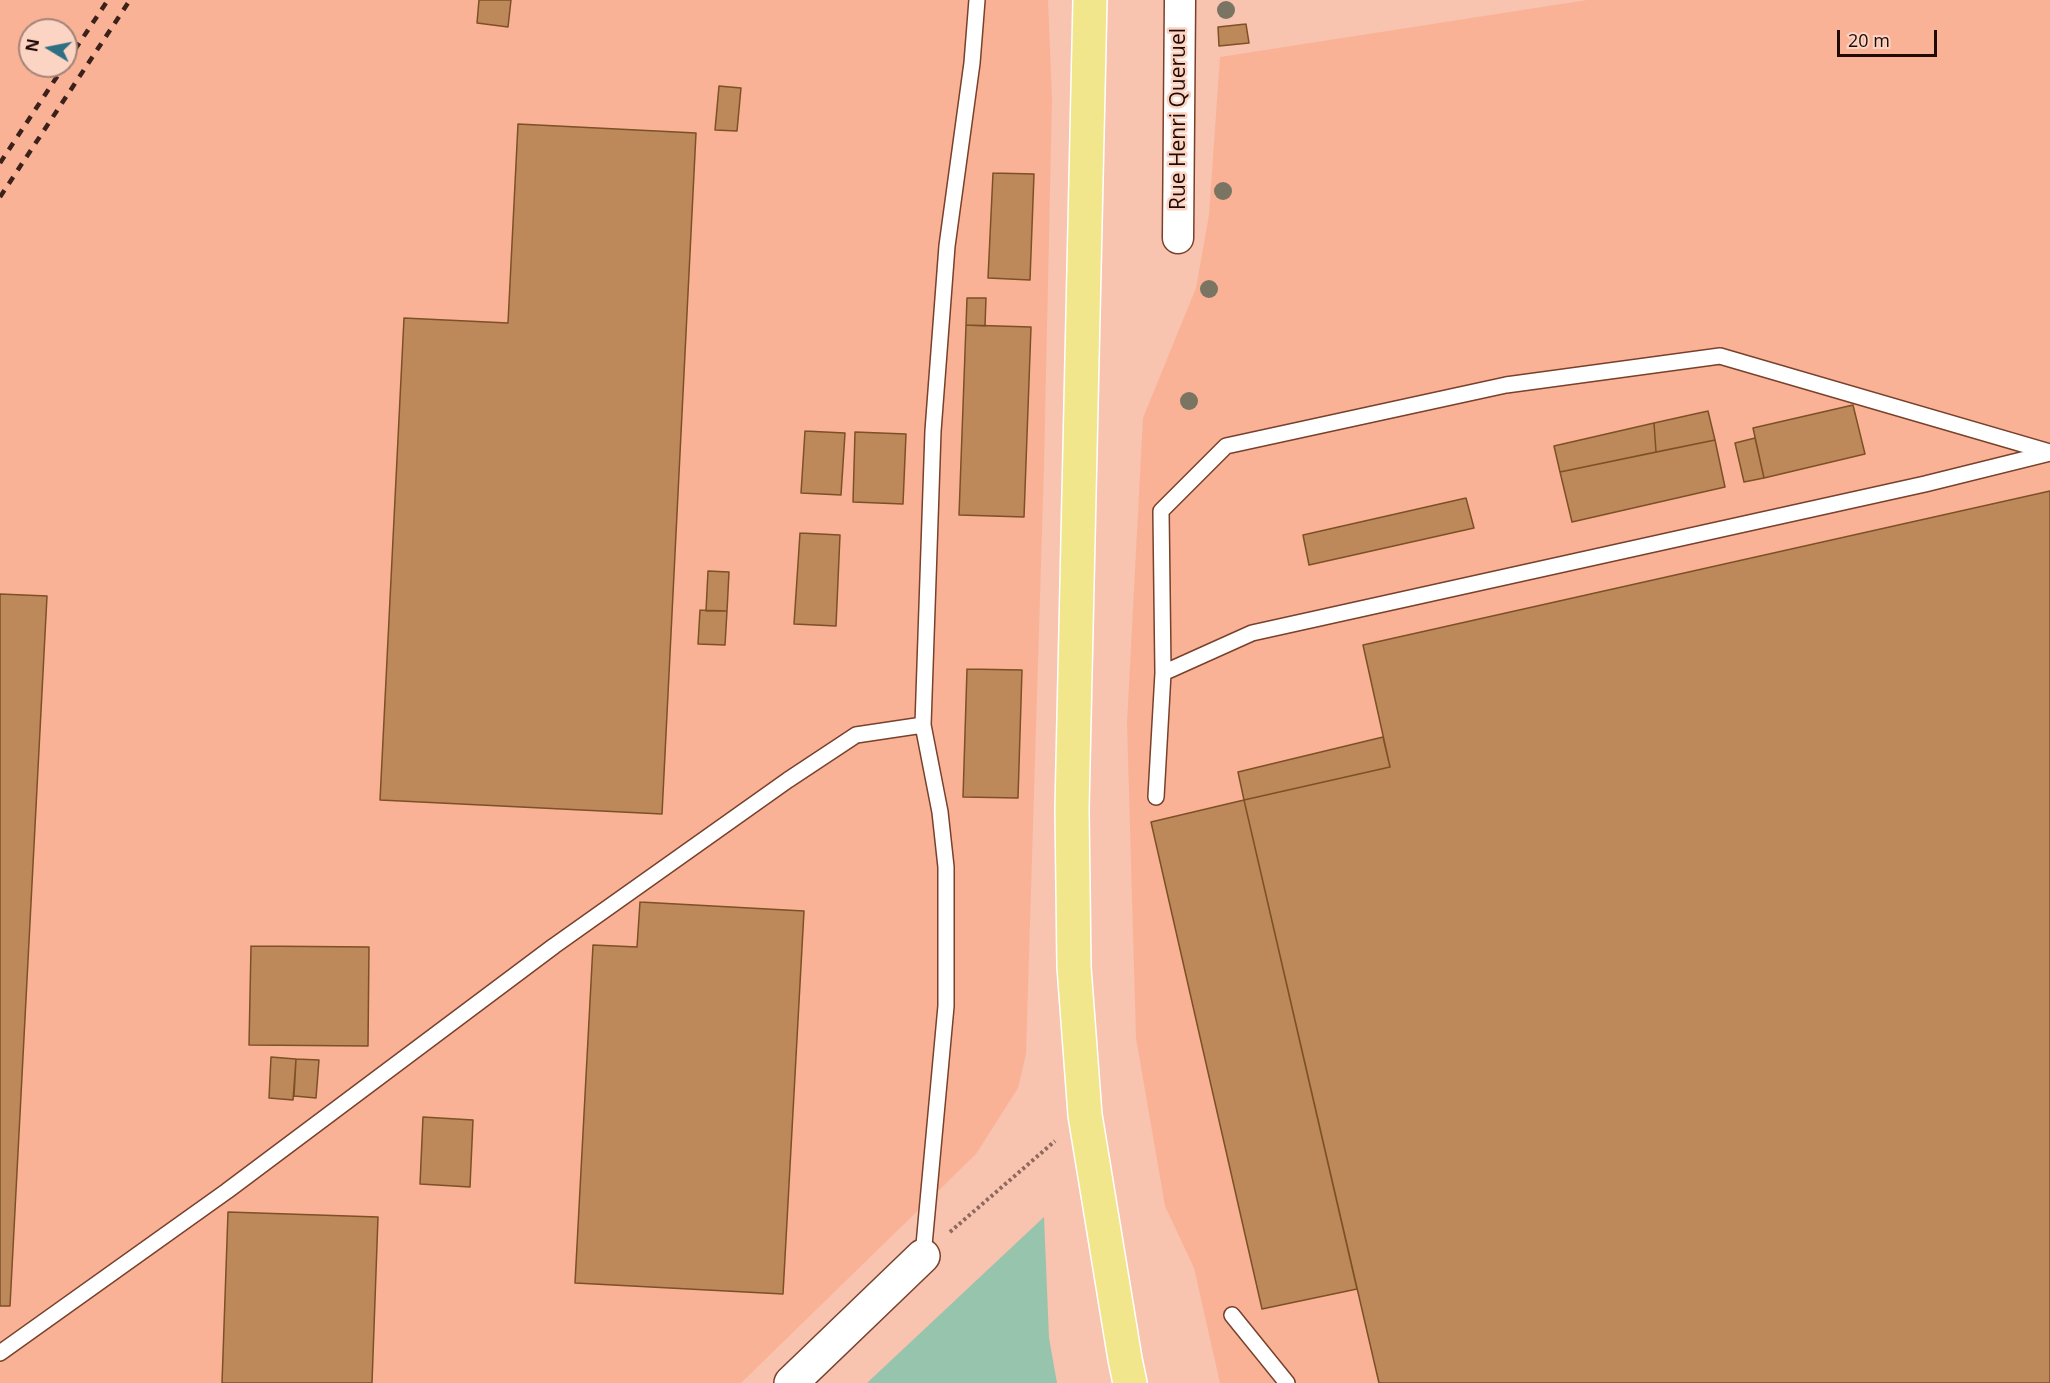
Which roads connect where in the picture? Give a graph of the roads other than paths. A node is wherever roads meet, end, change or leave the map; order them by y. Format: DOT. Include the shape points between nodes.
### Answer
graph roads {
  1 [pos="977,0"];
  2 [pos="1090,0"];
  3 [pos="1179,0"];
  4 [pos="1178,238"];
  5 [pos="2050,453"];
  6 [pos="1163,673"];
  7 [pos="923,725"];
  8 [pos="1156,797"];
  9 [pos="923,1256"];
  10 [pos="1232,1315"];
  11 [pos="0,1353"];
  12 [pos="791,1383"];
  13 [pos="1130,1383"];
  14 [pos="1287,1383"];
  1 -- 7 [label="lane" via="947,246 936,384"];
  2 -- 13 [label="main road" via="1072,809 1074,967 1085,1115"];
  3 -- 4 [label="street, Rue Henri Queruel"];
  5 -- 6 [label="lane" via="1252,633"];
  5 -- 6 [label="lane" via="1720,356 1506,385 1226,446 1161,511"];
  6 -- 8 [label="lane"];
  7 -- 9 [label="lane" via="946,867 946,1006"];
  7 -- 11 [label="lane" via="856,735 788,780 554,946 199,1211"];
  9 -- 12 [label="street"];
  10 -- 14 [label="lane"];
}
